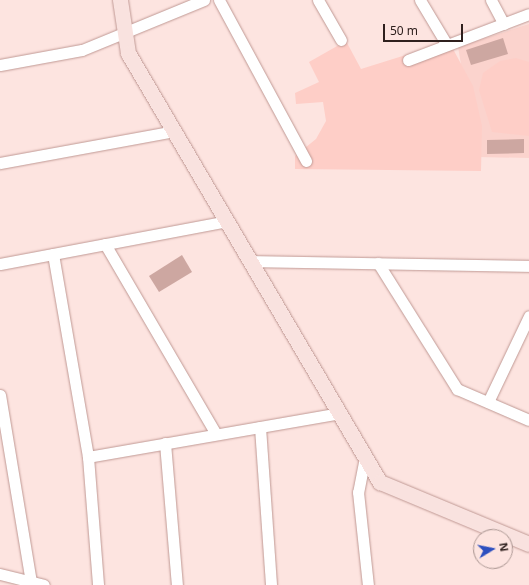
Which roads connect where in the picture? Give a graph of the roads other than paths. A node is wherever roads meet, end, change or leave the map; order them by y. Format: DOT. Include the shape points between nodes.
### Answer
graph roads {
  1 [pos="120,0"];
  2 [pos="204,0"];
  3 [pos="220,0"];
  4 [pos="318,0"];
  5 [pos="420,0"];
  6 [pos="491,0"];
  7 [pos="529,14"];
  8 [pos="504,24"];
  9 [pos="126,34"];
  10 [pos="341,40"];
  11 [pos="447,45"];
  12 [pos="408,60"];
  13 [pos="0,65"];
  14 [pos="174,131"];
  15 [pos="306,161"];
  16 [pos="0,163"];
  17 [pos="227,221"];
  18 [pos="105,244"];
  19 [pos="53,254"];
  20 [pos="251,261"];
  21 [pos="378,263"];
  22 [pos="0,264"];
  23 [pos="529,266"];
  24 [pos="529,316"];
  25 [pos="0,396"];
  26 [pos="488,402"];
  27 [pos="339,413"];
  28 [pos="529,420"];
  29 [pos="260,427"];
  30 [pos="216,434"];
  31 [pos="165,443"];
  32 [pos="88,456"];
  33 [pos="365,457"];
  34 [pos="529,544"];
  35 [pos="0,574"];
  36 [pos="31,582"];
  37 [pos="44,585"];
  38 [pos="98,585"];
  39 [pos="177,585"];
  40 [pos="271,585"];
  41 [pos="368,585"];
  1 -- 9 [label="street"];
  2 -- 9 [label="street"];
  3 -- 15 [label="street"];
  4 -- 10 [label="street"];
  5 -- 11 [label="street"];
  6 -- 8 [label="street"];
  7 -- 8 [label="street"];
  8 -- 11 [label="street"];
  9 -- 13 [label="street" via="82,50"];
  9 -- 14 [label="street" via="128,53"];
  11 -- 12 [label="street"];
  14 -- 16 [label="street"];
  14 -- 17 [label="street"];
  17 -- 18 [label="street"];
  17 -- 20 [label="street"];
  18 -- 19 [label="street"];
  18 -- 30 [label="street"];
  19 -- 22 [label="street"];
  19 -- 32 [label="street"];
  20 -- 21 [label="street"];
  20 -- 27 [label="street"];
  21 -- 23 [label="street"];
  21 -- 26 [label="street" via="457,389"];
  24 -- 26 [label="street"];
  25 -- 36 [label="street"];
  26 -- 28 [label="street"];
  27 -- 29 [label="street"];
  27 -- 33 [label="street"];
  29 -- 30 [label="street"];
  29 -- 40 [label="street"];
  30 -- 31 [label="street"];
  31 -- 32 [label="street"];
  31 -- 39 [label="street"];
  32 -- 38 [label="street"];
  33 -- 34 [label="street" via="380,482"];
  33 -- 41 [label="street" via="358,492"];
  35 -- 36 [label="street"];
  36 -- 37 [label="street"];
}
